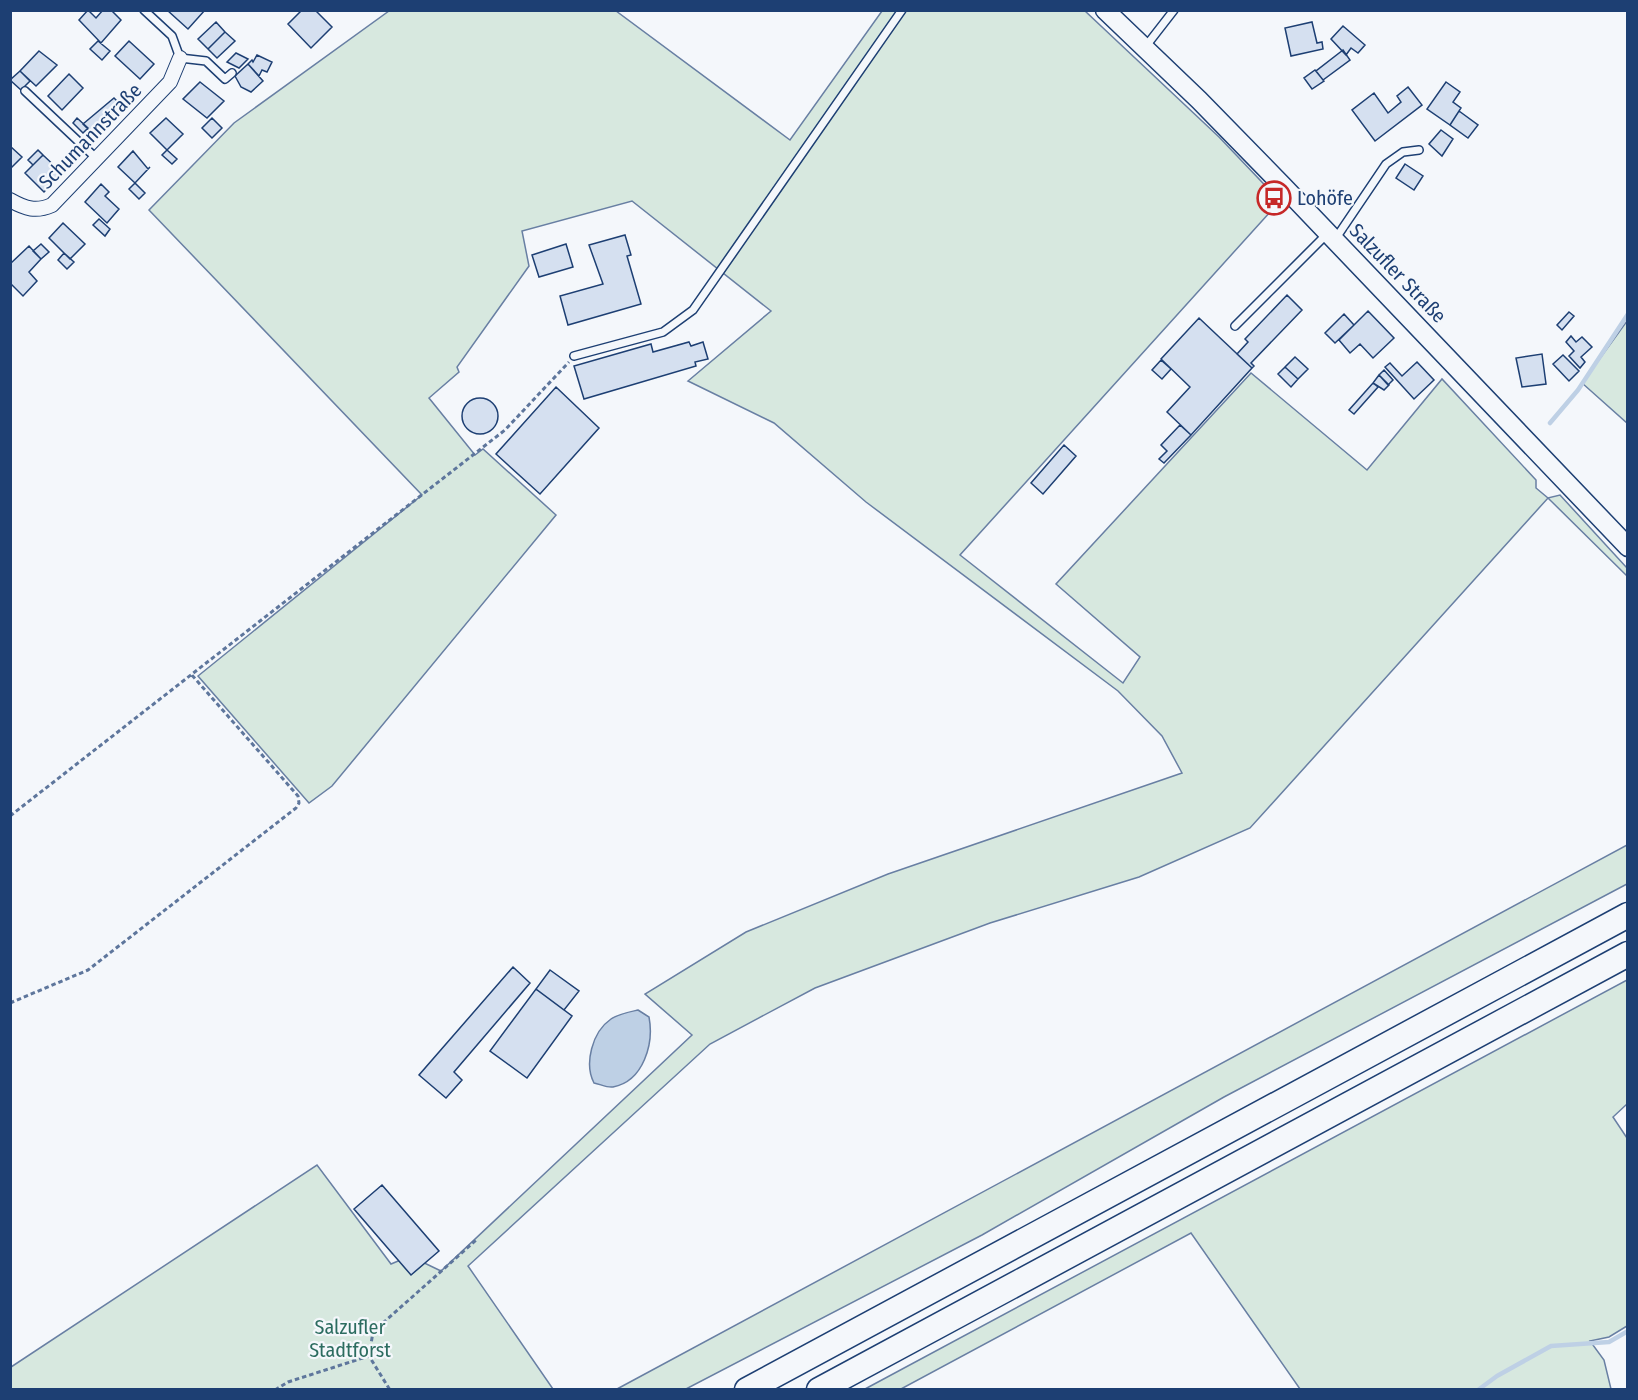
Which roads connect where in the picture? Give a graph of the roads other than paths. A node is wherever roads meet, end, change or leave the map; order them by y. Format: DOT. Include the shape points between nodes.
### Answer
graph roads {
  1 [pos="144,10"];
  2 [pos="902,10"];
  3 [pos="1105,10"];
  4 [pos="1174,10"];
  5 [pos="1145,47"];
  6 [pos="180,58"];
  7 [pos="232,73"];
  8 [pos="26,91"];
  9 [pos="1419,150"];
  10 [pos="96,158"];
  11 [pos="10,200"];
  12 [pos="1331,236"];
  13 [pos="1235,326"];
  14 [pos="574,356"];
  15 [pos="1628,547"];
  16 [pos="1628,915"];
  17 [pos="1628,954"];
  18 [pos="747,1389"];
  19 [pos="819,1389"];
  1 -- 6 [label="lane" via="172,36"];
  2 -- 14 [label="lane" via="693,310 663,332"];
  3 -- 5 [label="main road, Salzufler Straße"];
  4 -- 5 [label="lane"];
  5 -- 12 [label="main road, Salzufler Straße"];
  6 -- 7 [label="lane" via="206,61 225,79"];
  6 -- 10 [label="street, Schumannstraße" via="170,82"];
  8 -- 10 [label="lane"];
  9 -- 12 [label="lane" via="1403,152 1386,164"];
  10 -- 11 [label="street, Schumannstraße" via="52,205 41,210 25,209"];
  12 -- 13 [label="lane"];
  12 -- 15 [label="main road, Salzufler Straße"];
  16 -- 18 [label="highway"];
  17 -- 19 [label="highway"];
}
